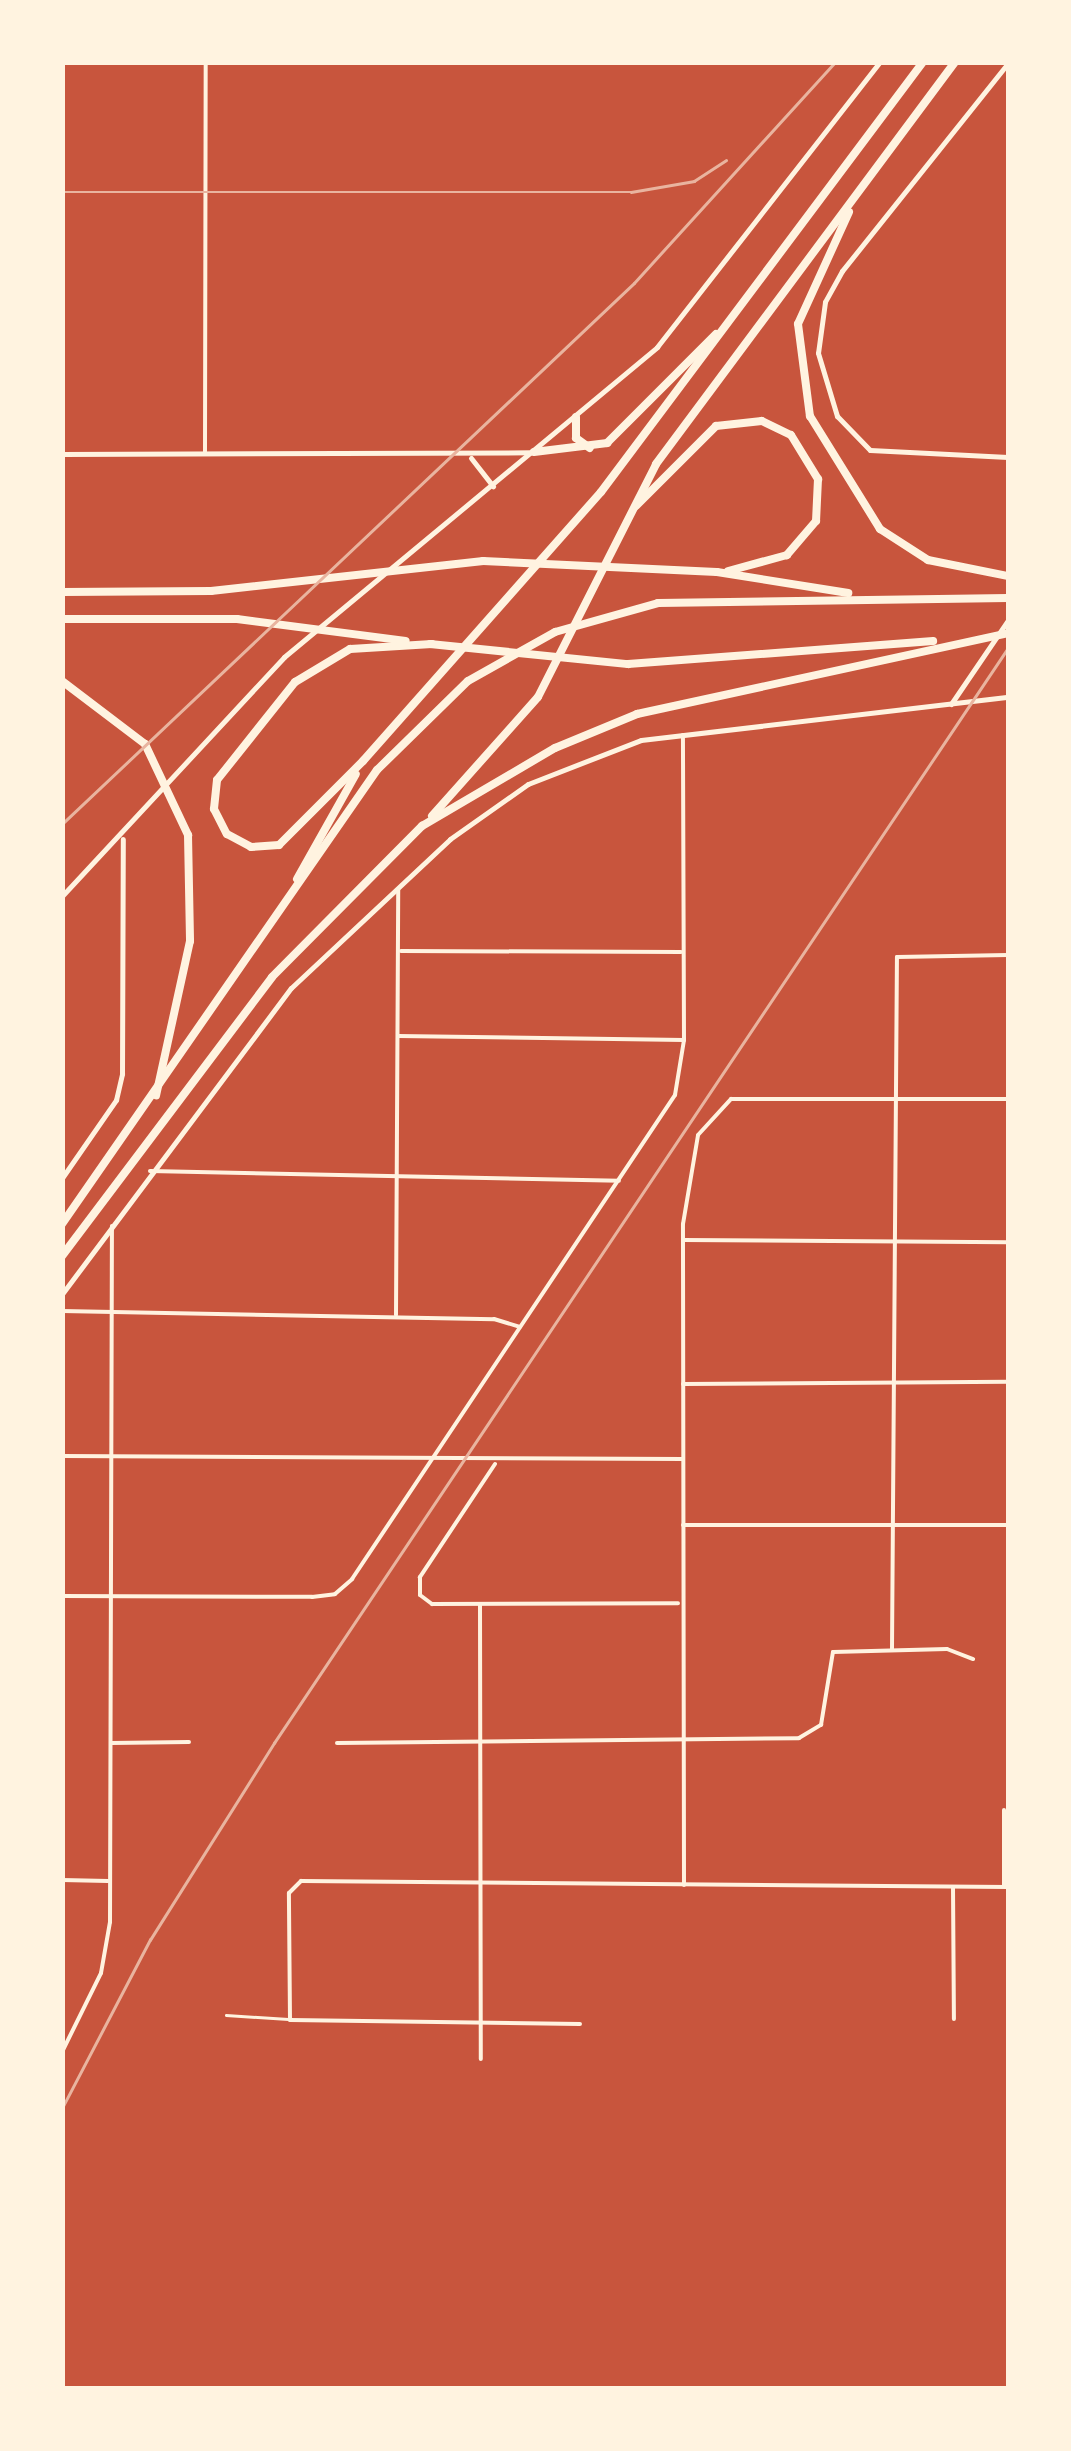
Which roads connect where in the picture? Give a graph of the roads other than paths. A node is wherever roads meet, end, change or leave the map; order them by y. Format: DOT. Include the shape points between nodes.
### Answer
graph roads {
  1 [pos="206,62"];
  2 [pos="880,62"];
  3 [pos="923,62"];
  4 [pos="955,62"];
  5 [pos="1008,63"];
  6 [pos="860,192"];
  7 [pos="737,314"];
  8 [pos="576,417"];
  9 [pos="594,449"];
  10 [pos="534,452"];
  11 [pos="62,454"];
  12 [pos="205,455"];
  13 [pos="1008,457"];
  14 [pos="470,458"];
  15 [pos="493,486"];
  16 [pos="623,520"];
  17 [pos="717,572"];
  18 [pos="1008,576"];
  19 [pos="62,592"];
  20 [pos="872,597"];
  21 [pos="1008,598"];
  22 [pos="62,619"];
  23 [pos="1008,620"];
  24 [pos="1008,633"];
  25 [pos="953,641"];
  26 [pos="432,644"];
  27 [pos="62,681"];
  28 [pos="1008,697"];
  29 [pos="950,705"];
  30 [pos="683,735"];
  31 [pos="364,761"];
  32 [pos="422,826"];
  33 [pos="123,838"];
  34 [pos="398,885"];
  35 [pos="62,896"];
  36 [pos="273,922"];
  37 [pos="399,952"];
  38 [pos="681,952"];
  39 [pos="1008,955"];
  40 [pos="398,1036"];
  41 [pos="684,1040"];
  42 [pos="155,1098"];
  43 [pos="893,1098"];
  44 [pos="1008,1100"];
  45 [pos="150,1171"];
  46 [pos="64,1173"];
  47 [pos="400,1174"];
  48 [pos="619,1181"];
  49 [pos="62,1224"];
  50 [pos="112,1226"];
  51 [pos="683,1240"];
  52 [pos="892,1241"];
  53 [pos="1008,1242"];
  54 [pos="62,1256"];
  55 [pos="62,1294"];
  56 [pos="62,1311"];
  57 [pos="118,1314"];
  58 [pos="396,1317"];
  59 [pos="520,1327"];
  60 [pos="892,1382"];
  61 [pos="1008,1382"];
  62 [pos="682,1384"];
  63 [pos="62,1456"];
  64 [pos="113,1458"];
  65 [pos="683,1459"];
  66 [pos="434,1460"];
  67 [pos="496,1463"];
  68 [pos="682,1524"];
  69 [pos="891,1525"];
  70 [pos="1008,1525"];
  71 [pos="62,1596"];
  72 [pos="113,1596"];
  73 [pos="678,1603"];
  74 [pos="480,1605"];
  75 [pos="892,1649"];
  76 [pos="973,1659"];
  77 [pos="684,1740"];
  78 [pos="480,1741"];
  79 [pos="189,1742"];
  80 [pos="111,1743"];
  81 [pos="337,1743"];
  82 [pos="1004,1810"];
  83 [pos="62,1880"];
  84 [pos="108,1881"];
  85 [pos="481,1883"];
  86 [pos="684,1885"];
  87 [pos="952,1887"];
  88 [pos="1006,1887"];
  89 [pos="226,2015"];
  90 [pos="954,2019"];
  91 [pos="290,2020"];
  92 [pos="482,2024"];
  93 [pos="580,2024"];
  94 [pos="62,2052"];
  95 [pos="481,2059"];
  1 -- 12 [label="street"];
  2 -- 8 [label="street" via="710,289"];
  3 -- 7 [label="highway"];
  4 -- 6 [label="highway"];
  5 -- 13 [label="street" via="842,271 826,302 818,353 837,416 870,450"];
  6 -- 16 [label="highway" via="698,403"];
  6 -- 18 [label="highway" via="802,305 797,367 810,416 880,529 928,560"];
  7 -- 9 [label="highway"];
  7 -- 31 [label="highway" via="601,492"];
  8 -- 9 [label="highway" via="576,438"];
  8 -- 10 [label="street"];
  9 -- 10 [label="highway"];
  10 -- 14 [label="street"];
  10 -- 15 [label="street"];
  11 -- 12 [label="street"];
  12 -- 14 [label="street"];
  14 -- 15 [label="street"];
  15 -- 33 [label="street" via="254,686"];
  16 -- 17 [label="highway" via="706,430 744,420 782,430 816,470 816,521 787,555"];
  16 -- 32 [label="highway" via="538,698"];
  17 -- 19 [label="highway" via="483,561 252,588"];
  17 -- 20 [label="highway"];
  20 -- 21 [label="highway"];
  20 -- 36 [label="highway" via="631,608 539,639 414,727"];
  22 -- 26 [label="highway" via="195,618"];
  23 -- 29 [label="street"];
  24 -- 25 [label="highway"];
  25 -- 26 [label="highway" via="599,663"];
  25 -- 32 [label="highway" via="637,714 555,748"];
  26 -- 31 [label="highway" via="365,646 329,658 239,743 214,789 217,819 242,845 279,845"];
  27 -- 42 [label="highway" via="113,712 155,757 182,812 190,941"];
  28 -- 29 [label="street"];
  29 -- 30 [label="street"];
  30 -- 34 [label="street" via="614,745 548,772"];
  30 -- 38 [label="street"];
  31 -- 36 [label="highway"];
  32 -- 54 [label="highway" via="272,977"];
  33 -- 35 [label="street"];
  33 -- 46 [label="street" via="116,1100"];
  34 -- 37 [label="street"];
  34 -- 45 [label="street" via="292,988"];
  36 -- 42 [label="highway"];
  37 -- 38 [label="street"];
  37 -- 40 [label="street"];
  38 -- 41 [label="street"];
  39 -- 43 [label="street" via="898,957"];
  40 -- 41 [label="street"];
  40 -- 47 [label="street"];
  41 -- 48 [label="street" via="674,1096"];
  42 -- 49 [label="highway"];
  43 -- 44 [label="street"];
  43 -- 51 [label="street" via="730,1099 690,1154"];
  43 -- 52 [label="street"];
  45 -- 47 [label="street"];
  45 -- 50 [label="street"];
  47 -- 48 [label="street"];
  47 -- 58 [label="street"];
  48 -- 59 [label="street"];
  50 -- 55 [label="street"];
  50 -- 57 [label="street"];
  51 -- 52 [label="street"];
  51 -- 62 [label="street"];
  52 -- 53 [label="street"];
  52 -- 60 [label="street"];
  56 -- 57 [label="street"];
  57 -- 58 [label="street"];
  57 -- 64 [label="street"];
  58 -- 59 [label="street"];
  59 -- 66 [label="street"];
  60 -- 61 [label="street"];
  60 -- 62 [label="street"];
  60 -- 69 [label="street"];
  62 -- 65 [label="street"];
  63 -- 64 [label="street"];
  64 -- 66 [label="street"];
  64 -- 72 [label="street"];
  65 -- 67 [label="street"];
  65 -- 68 [label="street"];
  66 -- 67 [label="street"];
  66 -- 72 [label="street" via="335,1594"];
  67 -- 74 [label="street" via="420,1577 420,1596 432,1604"];
  68 -- 69 [label="street"];
  68 -- 73 [label="street"];
  69 -- 70 [label="street"];
  69 -- 75 [label="street"];
  71 -- 72 [label="street"];
  72 -- 80 [label="street"];
  73 -- 74 [label="street"];
  73 -- 77 [label="street"];
  74 -- 78 [label="street"];
  75 -- 76 [label="street"];
  75 -- 77 [label="street" via="833,1652 824,1714 799,1738"];
  77 -- 78 [label="street"];
  77 -- 86 [label="street"];
  78 -- 81 [label="street"];
  78 -- 85 [label="street"];
  79 -- 80 [label="street"];
  80 -- 84 [label="street"];
  82 -- 88 [label="street"];
  83 -- 84 [label="street"];
  84 -- 94 [label="street" via="106,1956"];
  85 -- 86 [label="street"];
  85 -- 91 [label="street" via="292,1887"];
  85 -- 92 [label="street"];
  86 -- 87 [label="street"];
  87 -- 88 [label="street"];
  87 -- 90 [label="street"];
  89 -- 91 [label="lane"];
  91 -- 92 [label="street"];
  92 -- 93 [label="street"];
  92 -- 95 [label="street"];
}
